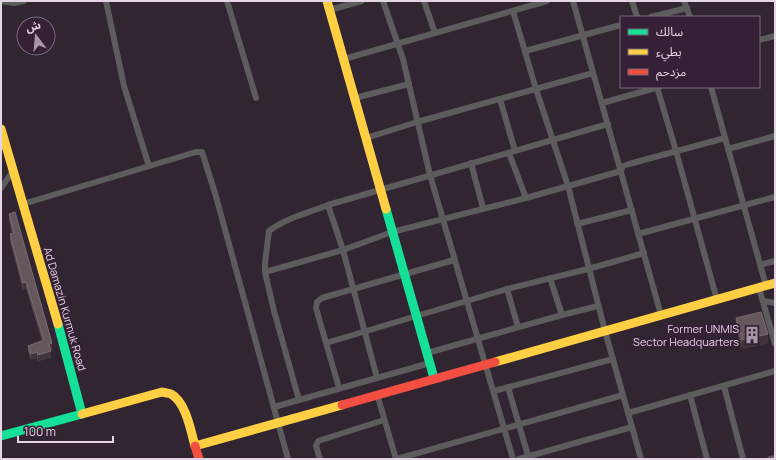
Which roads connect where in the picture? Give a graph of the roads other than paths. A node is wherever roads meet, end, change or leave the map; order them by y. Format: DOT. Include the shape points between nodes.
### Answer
graph roads {
  1 [pos="1,1"];
  2 [pos="24,1"];
  3 [pos="106,1"];
  4 [pos="227,1"];
  5 [pos="362,1"];
  6 [pos="383,1"];
  7 [pos="424,1"];
  8 [pos="519,1"];
  9 [pos="547,1"];
  10 [pos="573,1"];
  11 [pos="632,1"];
  12 [pos="684,1"];
  13 [pos="328,6"];
  14 [pos="521,8"];
  15 [pos="687,8"];
  16 [pos="513,11"];
  17 [pos="637,16"];
  18 [pos="655,16"];
  19 [pos="690,16"];
  20 [pos="620,25"];
  21 [pos="435,33"];
  22 [pos="583,35"];
  23 [pos="775,36"];
  24 [pos="760,40"];
  25 [pos="397,44"];
  26 [pos="524,51"];
  27 [pos="344,59"];
  28 [pos="593,72"];
  29 [pos="409,84"];
  30 [pos="654,88"];
  31 [pos="658,88"];
  32 [pos="711,88"];
  33 [pos="536,89"];
  34 [pos="256,98"];
  35 [pos="355,98"];
  36 [pos="500,99"];
  37 [pos="602,103"];
  38 [pos="417,122"];
  39 [pos="608,124"];
  40 [pos="1,130"];
  41 [pos="775,136"];
  42 [pos="366,138"];
  43 [pos="725,138"];
  44 [pos="553,140"];
  45 [pos="728,149"];
  46 [pos="676,151"];
  47 [pos="512,152"];
  48 [pos="471,163"];
  49 [pos="149,166"];
  50 [pos="621,170"];
  51 [pos="13,171"];
  52 [pos="430,175"];
  53 [pos="568,186"];
  54 [pos="1,188"];
  55 [pos="381,189"];
  56 [pos="775,197"];
  57 [pos="526,198"];
  58 [pos="23,204"];
  59 [pos="328,205"];
  60 [pos="744,205"];
  61 [pos="483,208"];
  62 [pos="632,210"];
  63 [pos="694,218"];
  64 [pos="442,220"];
  65 [pos="577,224"];
  66 [pos="392,232"];
  67 [pos="638,234"];
  68 [pos="343,250"];
  69 [pos="644,253"];
  70 [pos="454,260"];
  71 [pos="775,261"];
  72 [pos="760,265"];
  73 [pos="588,268"];
  74 [pos="266,272"];
  75 [pos="405,274"];
  76 [pos="550,278"];
  77 [pos="767,285"];
  78 [pos="353,289"];
  79 [pos="507,289"];
  80 [pos="717,300"];
  81 [pos="467,301"];
  82 [pos="763,301"];
  83 [pos="775,303"];
  84 [pos="598,306"];
  85 [pos="562,315"];
  86 [pos="661,315"];
  87 [pos="417,316"];
  88 [pos="518,327"];
  89 [pos="604,331"];
  90 [pos="365,332"];
  91 [pos="774,335"];
  92 [pos="478,339"];
  93 [pos="326,343"];
  94 [pos="775,344"];
  95 [pos="427,353"];
  96 [pos="613,359"];
  97 [pos="430,363"];
  98 [pos="485,364"];
  99 [pos="775,371"];
  100 [pos="377,378"];
  101 [pos="434,378"];
  102 [pos="724,386"];
  103 [pos="508,387"];
  104 [pos="339,388"];
  105 [pos="494,391"];
  106 [pos="377,394"];
  107 [pos="623,395"];
  108 [pos="690,395"];
  109 [pos="299,400"];
  110 [pos="274,407"];
  111 [pos="628,413"];
  112 [pos="82,414"];
  113 [pos="384,420"];
  114 [pos="277,423"];
  115 [pos="518,424"];
  116 [pos="632,427"];
  117 [pos="504,428"];
  118 [pos="1,436"];
  119 [pos="195,446"];
  120 [pos="528,458"];
  121 [pos="775,458"];
  122 [pos="198,459"];
  123 [pos="288,459"];
  124 [pos="320,459"];
  125 [pos="396,459"];
  126 [pos="513,459"];
  127 [pos="519,459"];
  128 [pos="641,459"];
  129 [pos="707,459"];
  130 [pos="743,459"];
  131 [pos="770,459"];
  1 -- 2 [label="street"];
  3 -- 49 [label="street" via="124,86"];
  4 -- 34 [label="street"];
  5 -- 13 [label="street"];
  6 -- 25 [label="street"];
  7 -- 21 [label="street"];
  8 -- 14 [label="street"];
  9 -- 14 [label="street"];
  10 -- 22 [label="street"];
  11 -- 17 [label="street"];
  12 -- 15 [label="street"];
  13 -- 27 [label="main road"];
  14 -- 16 [label="street"];
  15 -- 18 [label="street"];
  15 -- 19 [label="street"];
  16 -- 21 [label="street"];
  16 -- 26 [label="street"];
  20 -- 22 [label="street"];
  21 -- 25 [label="street"];
  22 -- 26 [label="street"];
  22 -- 28 [label="street"];
  23 -- 24 [label="street"];
  25 -- 27 [label="street"];
  25 -- 29 [label="street"];
  26 -- 33 [label="street"];
  27 -- 35 [label="main road"];
  28 -- 33 [label="street"];
  28 -- 37 [label="street"];
  29 -- 35 [label="street"];
  29 -- 38 [label="street"];
  30 -- 37 [label="street"];
  31 -- 46 [label="street"];
  32 -- 43 [label="street"];
  33 -- 36 [label="street"];
  33 -- 44 [label="street"];
  35 -- 42 [label="main road"];
  36 -- 38 [label="street"];
  36 -- 47 [label="street"];
  37 -- 39 [label="street"];
  38 -- 42 [label="street"];
  38 -- 52 [label="street"];
  39 -- 44 [label="street"];
  39 -- 50 [label="street"];
  40 -- 51 [label="main road, Ad Damazin Kurmuk Road"];
  41 -- 45 [label="street"];
  42 -- 55 [label="main road"];
  43 -- 45 [label="street"];
  43 -- 46 [label="street"];
  44 -- 47 [label="street"];
  44 -- 53 [label="street"];
  45 -- 60 [label="street"];
  46 -- 50 [label="street" via="623,166"];
  46 -- 63 [label="street"];
  47 -- 48 [label="street"];
  47 -- 57 [label="street"];
  48 -- 52 [label="street"];
  48 -- 61 [label="street"];
  49 -- 58 [label="street"];
  49 -- 110 [label="street" via="196,152 203,153"];
  50 -- 53 [label="street"];
  50 -- 62 [label="street"];
  51 -- 54 [label="street"];
  51 -- 58 [label="main road, Ad Damazin Kurmuk Road"];
  52 -- 55 [label="street"];
  52 -- 64 [label="street"];
  53 -- 57 [label="street"];
  53 -- 65 [label="street"];
  55 -- 59 [label="street"];
  55 -- 66 [label="main road"];
  56 -- 60 [label="street"];
  57 -- 61 [label="street"];
  58 -- 112 [label="main road, Ad Damazin Kurmuk Road"];
  59 -- 68 [label="street"];
  59 -- 74 [label="street" via="294,217 269,231"];
  60 -- 63 [label="street"];
  60 -- 72 [label="street"];
  61 -- 64 [label="street"];
  62 -- 65 [label="street"];
  62 -- 67 [label="street"];
  63 -- 67 [label="street"];
  63 -- 80 [label="street"];
  64 -- 66 [label="street"];
  64 -- 70 [label="street"];
  65 -- 73 [label="street"];
  66 -- 68 [label="street"];
  66 -- 75 [label="main road"];
  67 -- 69 [label="street"];
  68 -- 74 [label="street"];
  68 -- 78 [label="street"];
  69 -- 73 [label="street"];
  69 -- 86 [label="street"];
  70 -- 75 [label="street"];
  70 -- 81 [label="street"];
  71 -- 72 [label="street"];
  72 -- 77 [label="street"];
  73 -- 76 [label="street"];
  73 -- 84 [label="street"];
  74 -- 109 [label="street" via="274,312"];
  75 -- 78 [label="street"];
  75 -- 87 [label="main road"];
  76 -- 79 [label="street"];
  76 -- 85 [label="street"];
  77 -- 80 [label="main road"];
  77 -- 82 [label="street"];
  78 -- 90 [label="street"];
  78 -- 93 [label="street" via="322,298 317,302 316,308"];
  79 -- 81 [label="street"];
  79 -- 88 [label="street"];
  80 -- 86 [label="main road"];
  81 -- 87 [label="street"];
  81 -- 92 [label="street"];
  82 -- 83 [label="street"];
  82 -- 91 [label="street"];
  84 -- 85 [label="street"];
  84 -- 89 [label="street"];
  85 -- 88 [label="street"];
  86 -- 89 [label="main road"];
  87 -- 90 [label="street"];
  87 -- 95 [label="main road"];
  88 -- 92 [label="street"];
  89 -- 96 [label="street"];
  89 -- 98 [label="main road"];
  90 -- 93 [label="street"];
  90 -- 100 [label="street"];
  91 -- 94 [label="street"];
  92 -- 95 [label="street"];
  92 -- 98 [label="street"];
  93 -- 104 [label="street"];
  95 -- 97 [label="main road"];
  96 -- 103 [label="street"];
  96 -- 107 [label="street"];
  97 -- 100 [label="street"];
  97 -- 101 [label="main road"];
  98 -- 101 [label="main road"];
  98 -- 105 [label="street"];
  99 -- 102 [label="street"];
  100 -- 104 [label="street"];
  101 -- 106 [label="main road"];
  102 -- 108 [label="street"];
  102 -- 130 [label="street"];
  103 -- 105 [label="street"];
  103 -- 115 [label="street"];
  104 -- 109 [label="street"];
  105 -- 117 [label="street"];
  106 -- 113 [label="street"];
  106 -- 114 [label="main road"];
  107 -- 111 [label="street"];
  107 -- 115 [label="street"];
  108 -- 111 [label="street"];
  108 -- 129 [label="street"];
  109 -- 110 [label="street"];
  110 -- 114 [label="street"];
  111 -- 116 [label="street"];
  112 -- 118 [label="main road"];
  112 -- 119 [label="main road" via="162,392 172,395 179,402"];
  113 -- 124 [label="street" via="318,441 316,446"];
  113 -- 125 [label="street"];
  114 -- 119 [label="main road"];
  114 -- 123 [label="street"];
  115 -- 117 [label="street"];
  115 -- 120 [label="street"];
  116 -- 120 [label="street"];
  116 -- 128 [label="street"];
  117 -- 125 [label="street"];
  117 -- 126 [label="street"];
  119 -- 122 [label="main road"];
  120 -- 127 [label="street"];
  121 -- 131 [label="street"];
}
